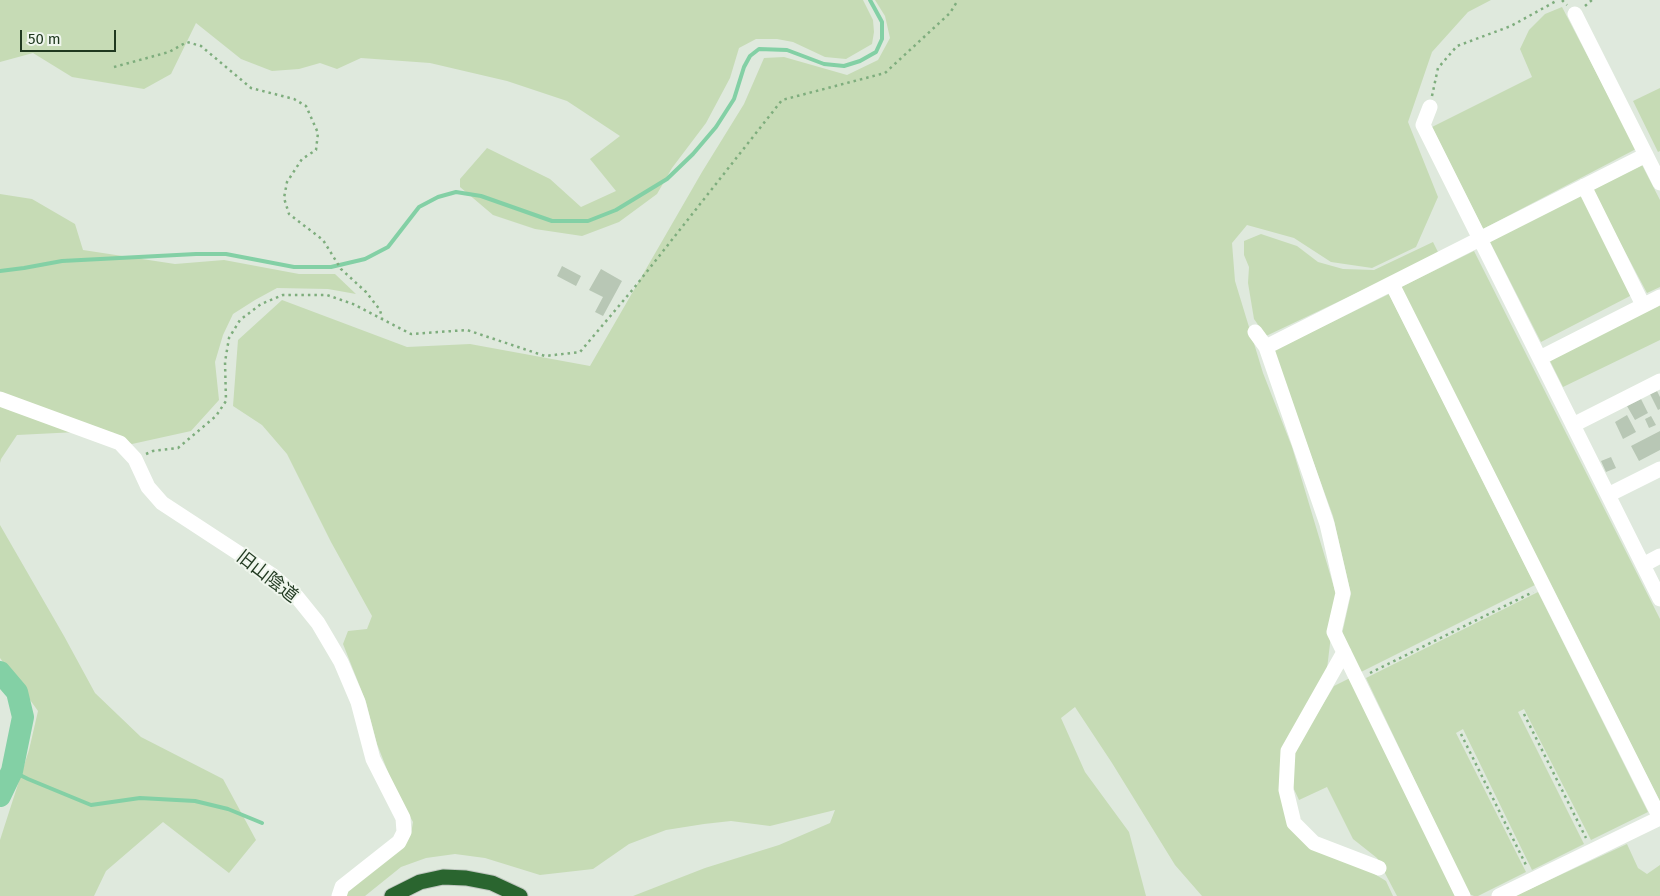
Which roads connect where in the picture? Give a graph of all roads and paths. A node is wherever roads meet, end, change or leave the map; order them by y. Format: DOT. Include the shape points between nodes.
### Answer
graph roads {
  1 [pos="958,0"];
  2 [pos="1558,0"];
  3 [pos="1575,14"];
  4 [pos="114,67"];
  5 [pos="1430,107"];
  6 [pos="1652,159"];
  7 [pos="1660,183"];
  8 [pos="1584,186"];
  9 [pos="1480,239"];
  10 [pos="1392,284"];
  11 [pos="1660,297"];
  12 [pos="1643,305"];
  13 [pos="382,318"];
  14 [pos="1255,332"];
  15 [pos="1266,347"];
  16 [pos="1540,358"];
  17 [pos="1660,382"];
  18 [pos="0,399"];
  19 [pos="1573,425"];
  20 [pos="135,459"];
  21 [pos="1660,469"];
  22 [pos="1608,494"];
  23 [pos="1660,556"];
  24 [pos="1643,565"];
  25 [pos="1544,586"];
  26 [pos="1660,599"];
  27 [pos="1344,652"];
  28 [pos="1357,679"];
  29 [pos="1524,714"];
  30 [pos="1462,734"];
  31 [pos="1660,818"];
  32 [pos="1593,851"];
  33 [pos="1379,868"];
  34 [pos="1533,880"];
  35 [pos="339,896"];
  36 [pos="392,896"];
  37 [pos="520,896"];
  38 [pos="1462,896"];
  39 [pos="1499,896"];
  1 -- 13 [label="path" via="950,13 885,73 782,100 580,352 545,356 467,330 411,334"];
  2 -- 5 [label="path" via="1511,26 1457,46 1438,68"];
  3 -- 6 [label="street"];
  4 -- 13 [label="path" via="169,52 187,42 202,46 251,88 306,106 318,133 316,150 302,159 287,182 284,198 289,214 323,240 341,269 380,310"];
  5 -- 9 [label="street" via="1423,125"];
  6 -- 7 [label="street"];
  6 -- 8 [label="street"];
  8 -- 9 [label="street"];
  8 -- 12 [label="street"];
  9 -- 10 [label="street"];
  9 -- 16 [label="street"];
  10 -- 15 [label="street"];
  10 -- 25 [label="street"];
  11 -- 12 [label="street"];
  12 -- 16 [label="street"];
  13 -- 20 [label="path" via="327,296 283,295 261,304 240,320 229,338 225,362 226,401 216,416 178,448 153,451"];
  14 -- 15 [label="street"];
  15 -- 27 [label="street" via="1327,524 1343,593 1334,632"];
  16 -- 19 [label="street"];
  17 -- 19 [label="street"];
  18 -- 20 [label="street, 旧山陰道" via="120,444"];
  19 -- 22 [label="street"];
  20 -- 35 [label="street, 旧山陰道" via="148,487 162,503 272,575 296,597 318,623 341,662 358,702 374,759 403,818 404,832 399,842 342,888"];
  21 -- 22 [label="street"];
  22 -- 24 [label="street"];
  23 -- 24 [label="street"];
  24 -- 26 [label="street"];
  25 -- 28 [label="path"];
  25 -- 31 [label="street"];
  27 -- 28 [label="street"];
  27 -- 33 [label="street" via="1288,751 1286,790 1294,823 1314,843"];
  28 -- 38 [label="street"];
  29 -- 32 [label="path"];
  30 -- 34 [label="path"];
  31 -- 32 [label="street"];
  32 -- 34 [label="street"];
  34 -- 39 [label="street"];
  36 -- 37 [label="highway" via="420,882 443,877 492,883"];
}
